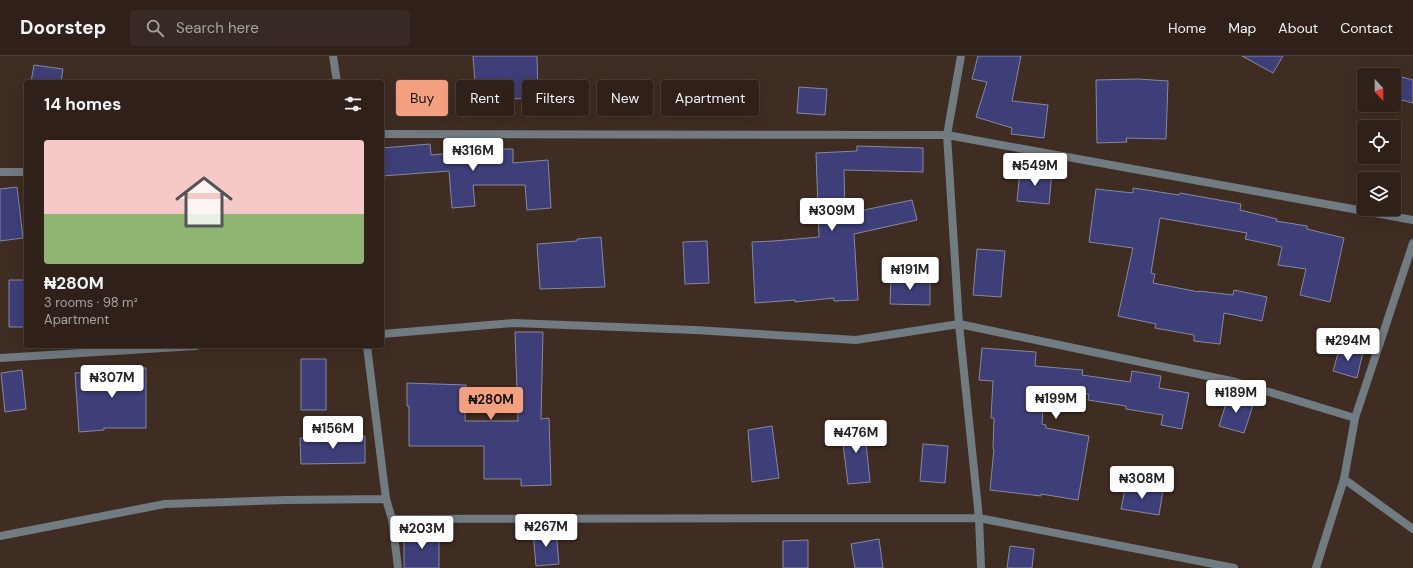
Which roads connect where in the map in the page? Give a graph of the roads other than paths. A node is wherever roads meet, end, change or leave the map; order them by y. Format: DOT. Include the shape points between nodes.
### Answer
graph roads {
  1 [pos="333,56"];
  2 [pos="961,56"];
  3 [pos="337,80"];
  4 [pos="384,134"];
  5 [pos="947,135"];
  6 [pos="0,172"];
  7 [pos="24,172"];
  8 [pos="1413,220"];
  9 [pos="1413,243"];
  10 [pos="958,324"];
  11 [pos="384,334"];
  12 [pos="163,348"];
  13 [pos="367,348"];
  14 [pos="0,358"];
  15 [pos="1355,418"];
  16 [pos="1344,479"];
  17 [pos="386,499"];
  18 [pos="979,518"];
  19 [pos="392,519"];
  20 [pos="1413,528"];
  21 [pos="0,536"];
  22 [pos="398,568"];
  23 [pos="981,568"];
  24 [pos="1234,568"];
  25 [pos="1316,568"];
  1 -- 3 [label="street"];
  2 -- 5 [label="street"];
  4 -- 5 [label="street"];
  5 -- 8 [label="street"];
  5 -- 10 [label="street"];
  6 -- 7 [label="street"];
  9 -- 15 [label="street"];
  10 -- 11 [label="street" via="856,340 514,323"];
  10 -- 15 [label="street" via="1236,382"];
  10 -- 18 [label="street"];
  12 -- 14 [label="street"];
  13 -- 17 [label="street"];
  15 -- 16 [label="street"];
  16 -- 20 [label="street"];
  16 -- 25 [label="street"];
  17 -- 19 [label="street"];
  17 -- 21 [label="street" via="165,504"];
  18 -- 19 [label="street"];
  18 -- 23 [label="street"];
  18 -- 24 [label="street"];
  19 -- 22 [label="street"];
}
